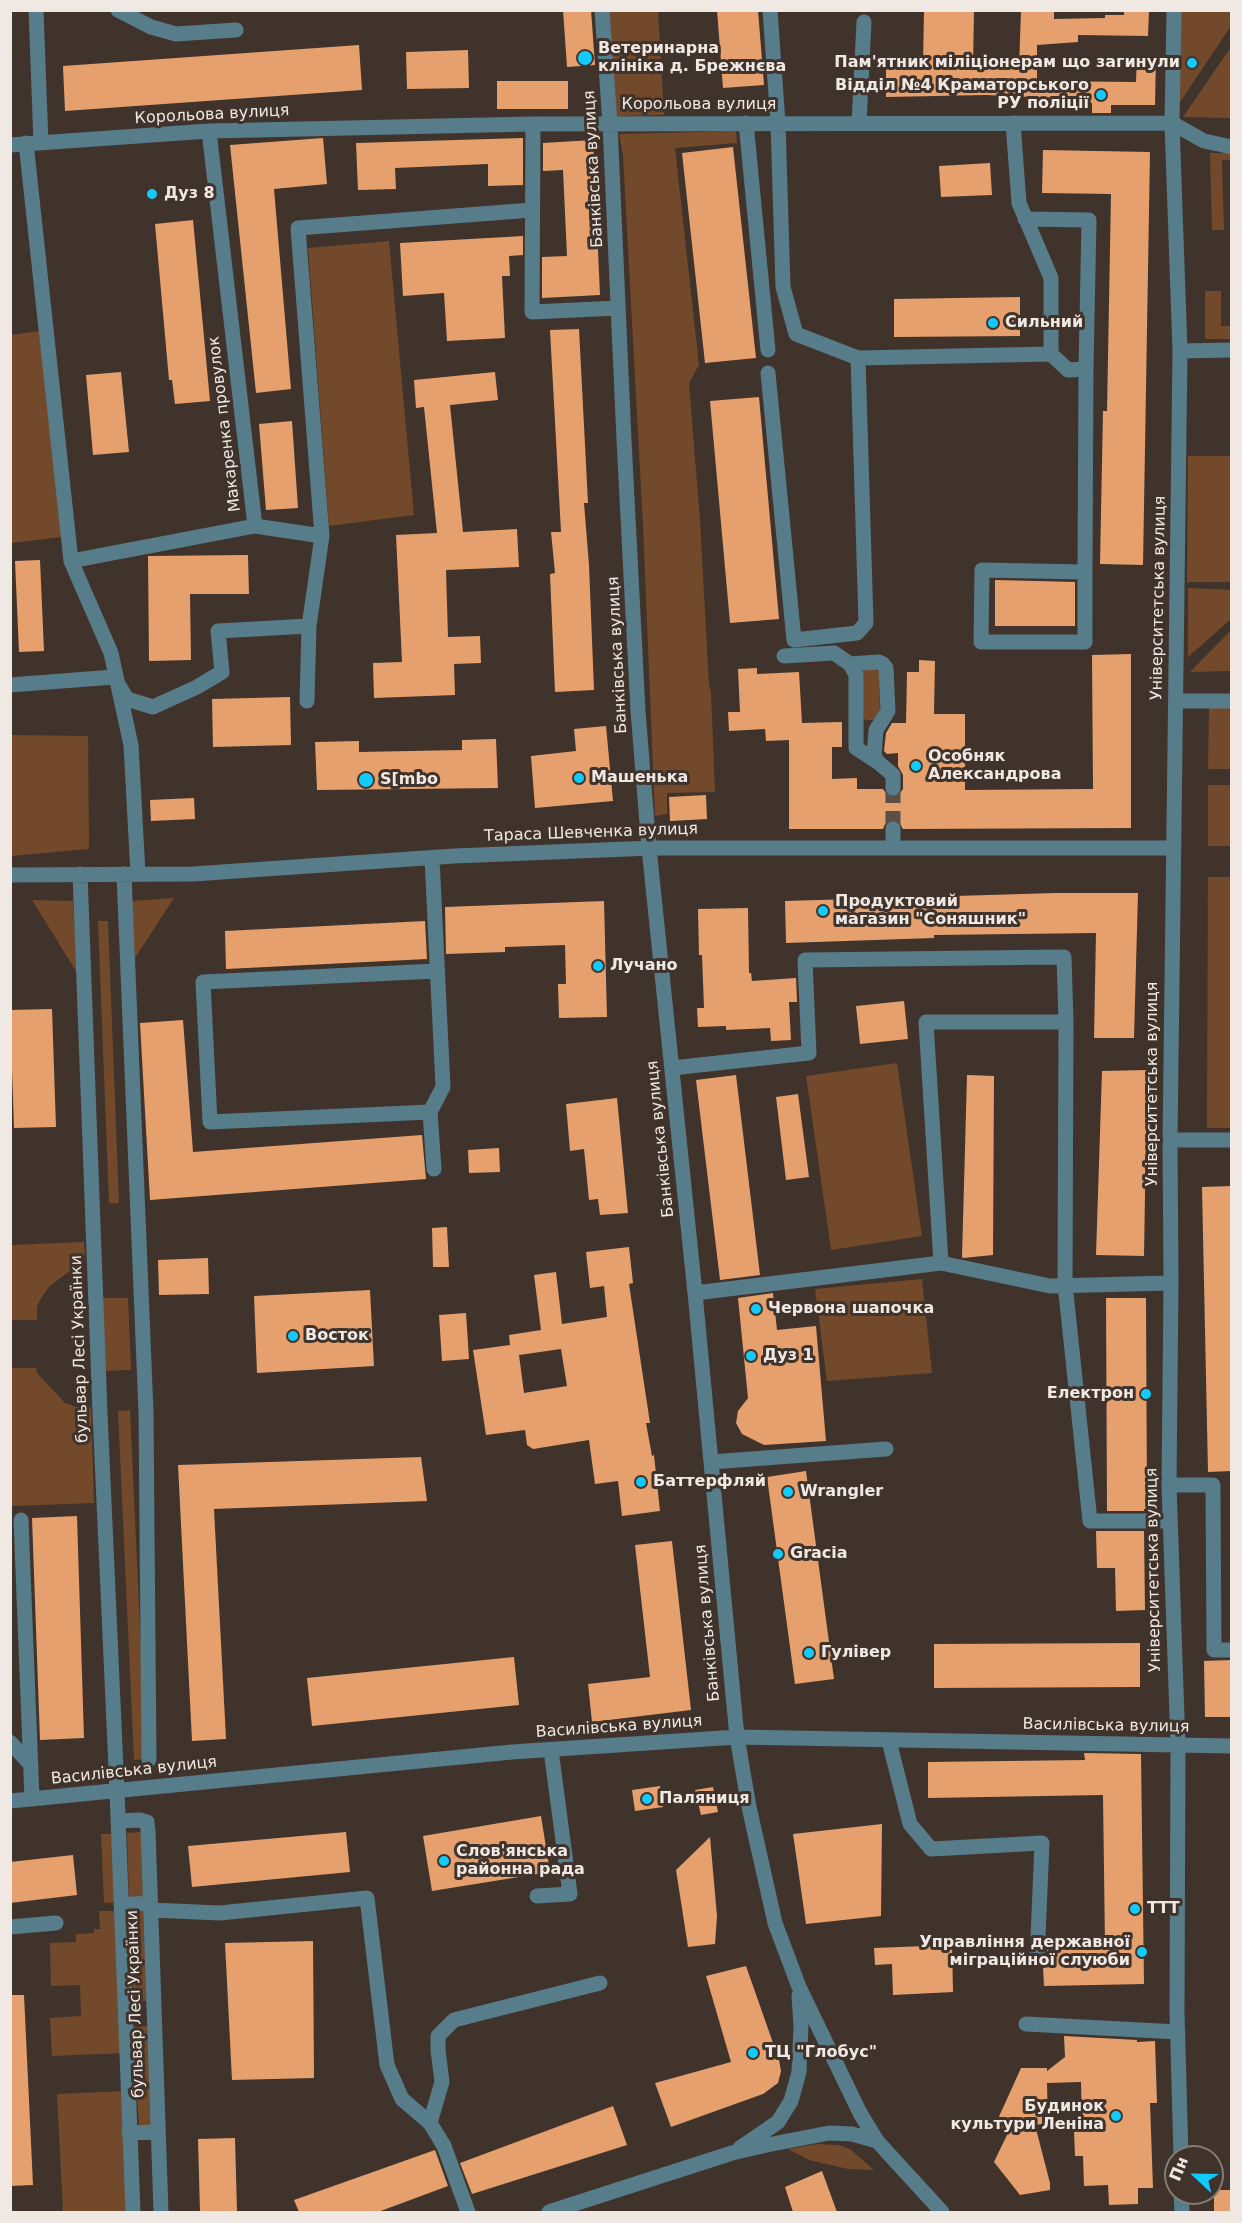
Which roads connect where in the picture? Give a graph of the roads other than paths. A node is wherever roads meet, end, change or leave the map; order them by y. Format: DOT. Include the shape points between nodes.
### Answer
graph roads {
  1 [pos="36,10"];
  2 [pos="118,10"];
  3 [pos="603,10"];
  4 [pos="770,10"];
  5 [pos="1174,10"];
  6 [pos="864,22"];
  7 [pos="236,30"];
  8 [pos="610,123"];
  9 [pos="746,123"];
  10 [pos="778,123"];
  11 [pos="859,123"];
  12 [pos="1013,123"];
  13 [pos="1172,123"];
  14 [pos="533,124"];
  15 [pos="209,131"];
  16 [pos="34,143"];
  17 [pos="10,145"];
  18 [pos="1232,147"];
  19 [pos="532,210"];
  20 [pos="1025,219"];
  21 [pos="618,308"];
  22 [pos="768,350"];
  23 [pos="1232,350"];
  24 [pos="1180,351"];
  25 [pos="1051,354"];
  26 [pos="858,358"];
  27 [pos="1086,369"];
  28 [pos="768,373"];
  29 [pos="255,526"];
  30 [pos="322,536"];
  31 [pos="71,561"];
  32 [pos="1085,572"];
  33 [pos="309,626"];
  34 [pos="784,656"];
  35 [pos="850,664"];
  36 [pos="114,676"];
  37 [pos="10,685"];
  38 [pos="307,701"];
  39 [pos="1176,701"];
  40 [pos="1232,701"];
  41 [pos="879,763"];
  42 [pos="893,788"];
  43 [pos="893,829"];
  44 [pos="649,848"];
  45 [pos="893,848"];
  46 [pos="1174,848"];
  47 [pos="432,858"];
  48 [pos="80,874"];
  49 [pos="131,874"];
  50 [pos="10,875"];
  51 [pos="438,971"];
  52 [pos="1066,1022"];
  53 [pos="672,1068"];
  54 [pos="430,1112"];
  55 [pos="1170,1140"];
  56 [pos="1232,1140"];
  57 [pos="434,1169"];
  58 [pos="941,1263"];
  59 [pos="1171,1283"];
  60 [pos="1065,1284"];
  61 [pos="695,1293"];
  62 [pos="886,1449"];
  63 [pos="711,1462"];
  64 [pos="1169,1485"];
  65 [pos="1170,1521"];
  66 [pos="18,1530"];
  67 [pos="1232,1650"];
  68 [pos="737,1737"];
  69 [pos="890,1741"];
  70 [pos="10,1742"];
  71 [pos="1178,1746"];
  72 [pos="1232,1746"];
  73 [pos="551,1750"];
  74 [pos="149,1760"];
  75 [pos="31,1766"];
  76 [pos="117,1791"];
  77 [pos="32,1799"];
  78 [pos="10,1802"];
  79 [pos="118,1821"];
  80 [pos="537,1896"];
  81 [pos="121,1905"];
  82 [pos="150,1906"];
  83 [pos="56,1923"];
  84 [pos="10,1927"];
  85 [pos="1037,1960"];
  86 [pos="600,1983"];
  87 [pos="799,1988"];
  88 [pos="154,2014"];
  89 [pos="126,2016"];
  90 [pos="1026,2024"];
  91 [pos="1178,2032"];
  92 [pos="430,2123"];
  93 [pos="158,2132"];
  94 [pos="129,2133"];
  95 [pos="877,2141"];
  96 [pos="1181,2145"];
  97 [pos="732,2153"];
  98 [pos="133,2212"];
  99 [pos="161,2212"];
  100 [pos="468,2212"];
  101 [pos="549,2212"];
  102 [pos="942,2212"];
  1 -- 16 [label="street"];
  2 -- 7 [label="street" via="176,34"];
  3 -- 8 [label="street, Банківська вулиця"];
  4 -- 10 [label="street"];
  5 -- 13 [label="street, Університетська вулиця"];
  6 -- 11 [label="street"];
  8 -- 9 [label="street, Корольова вулиця"];
  8 -- 14 [label="street, Корольова вулиця"];
  8 -- 21 [label="street, Банківська вулиця"];
  9 -- 10 [label="street, Корольова вулиця"];
  9 -- 22 [label="street"];
  10 -- 11 [label="street, Корольова вулиця"];
  10 -- 26 [label="street" via="783,287 796,333"];
  11 -- 12 [label="street, Корольова вулиця"];
  12 -- 13 [label="street, Корольова вулиця"];
  12 -- 20 [label="street" via="1018,203"];
  13 -- 18 [label="street" via="1204,141"];
  13 -- 24 [label="street, Університетська вулиця"];
  14 -- 15 [label="street, Корольова вулиця"];
  14 -- 19 [label="street"];
  15 -- 16 [label="street, Корольова вулиця"];
  15 -- 29 [label="street, Макаренка провулок"];
  16 -- 17 [label="street, Корольова вулиця"];
  16 -- 31 [label="street"];
  19 -- 21 [label="street" via="532,312"];
  19 -- 30 [label="street" via="298,228"];
  20 -- 25 [label="street" via="1051,278"];
  20 -- 27 [label="street" via="1089,220"];
  21 -- 44 [label="street, Банківська вулиця" via="638,711"];
  23 -- 24 [label="street"];
  24 -- 39 [label="street, Університетська вулиця"];
  25 -- 26 [label="street"];
  25 -- 27 [label="street" via="1068,370"];
  26 -- 28 [label="street" via="866,623 857,633 794,640"];
  27 -- 32 [label="street"];
  29 -- 30 [label="street"];
  29 -- 31 [label="street, Макаренка провулок"];
  30 -- 33 [label="street"];
  31 -- 36 [label="street" via="111,653"];
  32 -- 32 [label="street" via="1085,642 981,642 982,570"];
  33 -- 36 [label="street" via="218,632 222,672 153,707 127,699"];
  33 -- 38 [label="street"];
  34 -- 35 [label="street" via="834,653"];
  35 -- 41 [label="street" via="856,675 856,748"];
  35 -- 41 [label="street" via="879,662 886,669 888,711 874,736 874,756"];
  36 -- 37 [label="street"];
  36 -- 49 [label="street" via="131,745"];
  39 -- 40 [label="street"];
  39 -- 46 [label="street, Університетська вулиця"];
  41 -- 42 [label="street" via="892,775"];
  43 -- 45 [label="street"];
  44 -- 45 [label="street, Тараса Шевченка вулиця"];
  44 -- 47 [label="street, Тараса Шевченка вулиця"];
  44 -- 53 [label="street, Банківська вулиця"];
  45 -- 46 [label="street, Тараса Шевченка вулиця"];
  46 -- 55 [label="street, Університетська вулиця"];
  47 -- 49 [label="street, Тараса Шевченка вулиця" via="193,874"];
  47 -- 51 [label="street"];
  48 -- 49 [label="street, Тараса Шевченка вулиця"];
  48 -- 50 [label="street, Тараса Шевченка вулиця"];
  48 -- 76 [label="street, бульвар Лесі Українки"];
  49 -- 74 [label="street" via="146,1413"];
  51 -- 54 [label="street" via="443,1087"];
  51 -- 54 [label="street" via="203,982 210,1122"];
  52 -- 53 [label="street" via="1064,957 805,960 809,1053"];
  52 -- 58 [label="street" via="926,1022"];
  52 -- 60 [label="street"];
  53 -- 61 [label="street, Банківська вулиця"];
  54 -- 57 [label="street"];
  55 -- 56 [label="street"];
  55 -- 59 [label="street, Університетська вулиця"];
  58 -- 60 [label="street" via="1050,1286"];
  58 -- 61 [label="street"];
  59 -- 60 [label="street"];
  59 -- 64 [label="street, Університетська вулиця"];
  60 -- 65 [label="street" via="1090,1521"];
  61 -- 63 [label="street, Банківська вулиця"];
  62 -- 63 [label="street"];
  63 -- 68 [label="street, Банківська вулиця"];
  64 -- 65 [label="street, Університетська вулиця"];
  64 -- 67 [label="street" via="1213,1485 1214,1650"];
  65 -- 71 [label="street, Університетська вулиця"];
  66 -- 75 [label="street"];
  68 -- 69 [label="street, Василівська вулиця"];
  68 -- 73 [label="street, Василівська вулиця"];
  68 -- 87 [label="street, Банківська вулиця" via="775,1923"];
  69 -- 71 [label="street, Василівська вулиця"];
  69 -- 85 [label="street" via="910,1824 931,1849 1042,1843"];
  70 -- 75 [label="street"];
  71 -- 72 [label="street, Василівська вулиця"];
  71 -- 91 [label="street, Університетська вулиця"];
  73 -- 76 [label="street, Василівська вулиця"];
  73 -- 80 [label="street" via="570,1894"];
  75 -- 77 [label="street"];
  76 -- 77 [label="street, Василівська вулиця"];
  76 -- 79 [label="street, бульвар Лесі Українки"];
  77 -- 78 [label="street, Василівська вулиця"];
  79 -- 81 [label="street, бульвар Лесі Українки"];
  79 -- 82 [label="street, бульвар Лесі Українки" via="147,1822"];
  81 -- 82 [label="street"];
  81 -- 89 [label="street, бульвар Лесі Українки"];
  82 -- 88 [label="street, бульвар Лесі Українки"];
  82 -- 92 [label="street" via="220,1913 368,1898 387,2065 402,2099"];
  83 -- 84 [label="street"];
  86 -- 92 [label="street" via="454,2020 438,2036 442,2082"];
  87 -- 95 [label="street, Банківська вулиця"];
  87 -- 97 [label="street" via="799,2072 791,2101 778,2122"];
  88 -- 89 [label="street"];
  88 -- 93 [label="street, бульвар Лесі Українки"];
  89 -- 94 [label="street, бульвар Лесі Українки"];
  90 -- 91 [label="street"];
  91 -- 96 [label="street, Університетська вулиця"];
  92 -- 100 [label="street" via="444,2146"];
  93 -- 94 [label="street"];
  93 -- 99 [label="street, бульвар Лесі Українки"];
  94 -- 98 [label="street, бульвар Лесі Українки"];
  95 -- 97 [label="street" via="829,2133"];
  95 -- 102 [label="street, Банківська вулиця"];
  97 -- 101 [label="street"];
}
